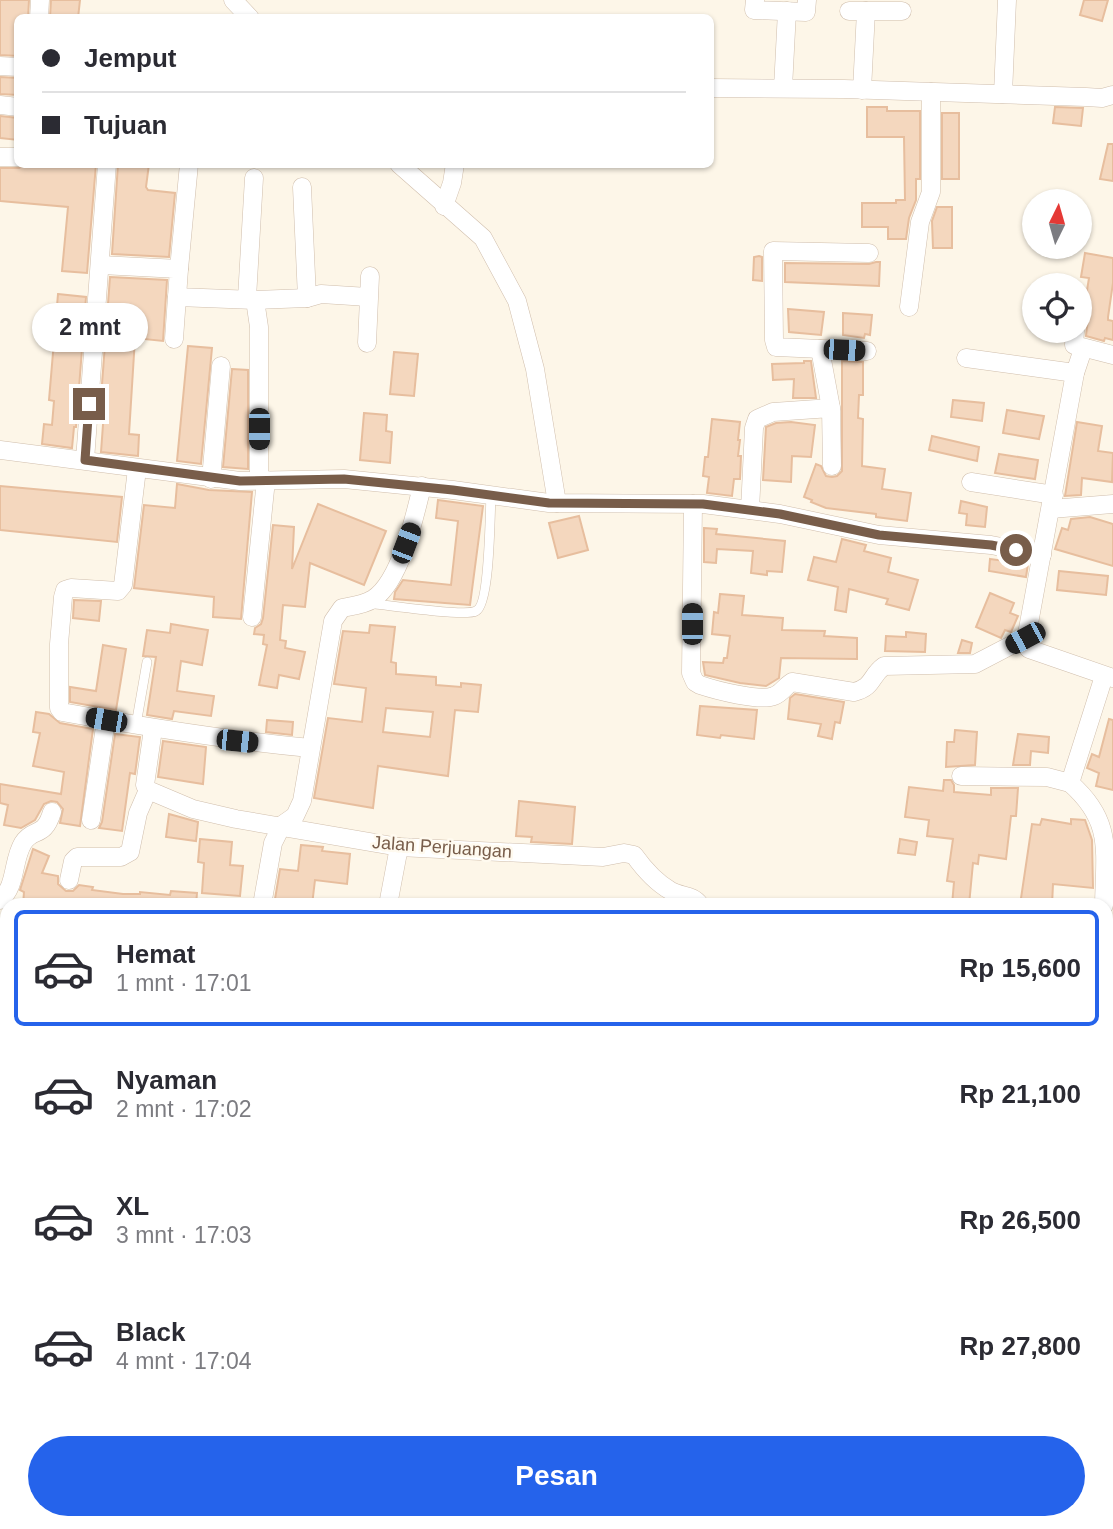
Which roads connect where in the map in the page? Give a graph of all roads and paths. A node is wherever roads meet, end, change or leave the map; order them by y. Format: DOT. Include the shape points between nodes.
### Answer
graph roads {
  1 [pos="233,0"];
  2 [pos="755,0"];
  3 [pos="807,0"];
  4 [pos="1007,0"];
  5 [pos="902,11"];
  6 [pos="787,12"];
  7 [pos="246,14"];
  8 [pos="714,88"];
  9 [pos="783,88"];
  10 [pos="862,90"];
  11 [pos="930,92"];
  12 [pos="1003,94"];
  13 [pos="1113,95"];
  14 [pos="107,168"];
  15 [pos="189,168"];
  16 [pos="403,168"];
  17 [pos="454,168"];
  18 [pos="254,178"];
  19 [pos="302,187"];
  20 [pos="444,206"];
  21 [pos="869,253"];
  22 [pos="101,265"];
  23 [pos="179,269"];
  24 [pos="370,276"];
  25 [pos="177,297"];
  26 [pos="369,297"];
  27 [pos="307,298"];
  28 [pos="251,299"];
  29 [pos="909,307"];
  30 [pos="174,339"];
  31 [pos="368,343"];
  32 [pos="1074,343"];
  33 [pos="820,349"];
  34 [pos="1083,349"];
  35 [pos="867,351"];
  36 [pos="1113,355"];
  37 [pos="966,358"];
  38 [pos="221,366"];
  39 [pos="1075,373"];
  40 [pos="831,408"];
  41 [pos="0,450"];
  42 [pos="85,460"];
  43 [pos="832,466"];
  44 [pos="136,469"];
  45 [pos="211,479"];
  46 [pos="262,480"];
  47 [pos="971,482"];
  48 [pos="422,486"];
  49 [pos="491,494"];
  50 [pos="547,502"];
  51 [pos="1053,502"];
  52 [pos="693,504"];
  53 [pos="1113,504"];
  54 [pos="750,510"];
  55 [pos="1042,555"];
  56 [pos="365,603"];
  57 [pos="252,617"];
  58 [pos="1025,638"];
  59 [pos="147,662"];
  60 [pos="1108,677"];
  61 [pos="106,720"];
  62 [pos="145,727"];
  63 [pos="310,748"];
  64 [pos="961,776"];
  65 [pos="1070,783"];
  66 [pos="148,790"];
  67 [pos="52,813"];
  68 [pos="91,820"];
  69 [pos="282,825"];
  70 [pos="399,846"];
  71 [pos="69,880"];
  72 [pos="2,898"];
  73 [pos="263,898"];
  74 [pos="389,898"];
  75 [pos="695,898"];
  76 [pos="1104,898"];
  1 -- 7 [label="street"];
  2 -- 6 [label="street" via="754,10"];
  3 -- 6 [label="street" via="806,12"];
  4 -- 12 [label="street"];
  5 -- 10 [label="street" via="858,11"];
  6 -- 9 [label="street"];
  8 -- 9 [label="street"];
  9 -- 10 [label="street"];
  10 -- 11 [label="street"];
  11 -- 12 [label="street"];
  11 -- 29 [label="street" via="931,192 920,222"];
  12 -- 13 [label="street"];
  14 -- 22 [label="street"];
  15 -- 23 [label="street"];
  16 -- 20 [label="street"];
  17 -- 20 [label="street"];
  18 -- 28 [label="street"];
  19 -- 27 [label="street"];
  20 -- 50 [label="street" via="483,238 517,301 535,369"];
  21 -- 33 [label="street" via="764,249 776,347"];
  22 -- 23 [label="street"];
  22 -- 42 [label="street"];
  23 -- 25 [label="street"];
  24 -- 26 [label="street"];
  25 -- 28 [label="street"];
  25 -- 30 [label="street"];
  26 -- 27 [label="street" via="321,294"];
  26 -- 31 [label="street"];
  27 -- 28 [label="street"];
  28 -- 46 [label="street" via="259,327"];
  32 -- 34 [label="street"];
  33 -- 35 [label="street"];
  33 -- 40 [label="street"];
  34 -- 36 [label="street"];
  34 -- 39 [label="street"];
  37 -- 39 [label="street"];
  38 -- 45 [label="street"];
  39 -- 51 [label="street"];
  40 -- 43 [label="street"];
  40 -- 54 [label="street" via="774,412 757,419"];
  41 -- 42 [label="street"];
  42 -- 44 [label="street"];
  44 -- 45 [label="street"];
  44 -- 61 [label="street" via="123,585 118,591 71,588 63,597 59,708"];
  45 -- 46 [label="street"];
  46 -- 48 [label="street" via="344,479"];
  46 -- 57 [label="street"];
  47 -- 51 [label="street"];
  48 -- 49 [label="street"];
  48 -- 56 [label="street" via="399,561 385,586"];
  49 -- 50 [label="street"];
  49 -- 56 [label="lane" via="480,609 448,612"];
  50 -- 52 [label="street"];
  51 -- 53 [label="street"];
  51 -- 55 [label="street"];
  52 -- 54 [label="street"];
  52 -- 58 [label="street" via="691,673 699,685 765,699 792,682 854,692 870,685 884,666 975,664"];
  54 -- 55 [label="street" via="879,535 991,545"];
  55 -- 58 [label="street"];
  56 -- 63 [label="street" via="342,608 333,621"];
  58 -- 60 [label="street" via="1029,649"];
  59 -- 62 [label="lane"];
  60 -- 65 [label="street"];
  61 -- 62 [label="street"];
  61 -- 68 [label="street"];
  62 -- 63 [label="street"];
  62 -- 66 [label="street"];
  63 -- 69 [label="street" via="302,801 295,816"];
  64 -- 65 [label="street" via="1047,777"];
  65 -- 76 [label="street" via="1087,797 1105,829"];
  66 -- 69 [label="street, Jalan Perjuangan" via="193,808"];
  66 -- 71 [label="street" via="130,852 121,857 77,857"];
  67 -- 72 [label="street" via="44,831 24,841"];
  69 -- 70 [label="street, Jalan Perjuangan"];
  69 -- 73 [label="street" via="273,843"];
  70 -- 74 [label="street"];
  70 -- 75 [label="street, Jalan Perjuangan" via="603,857 624,853 634,855 665,887"];
}
